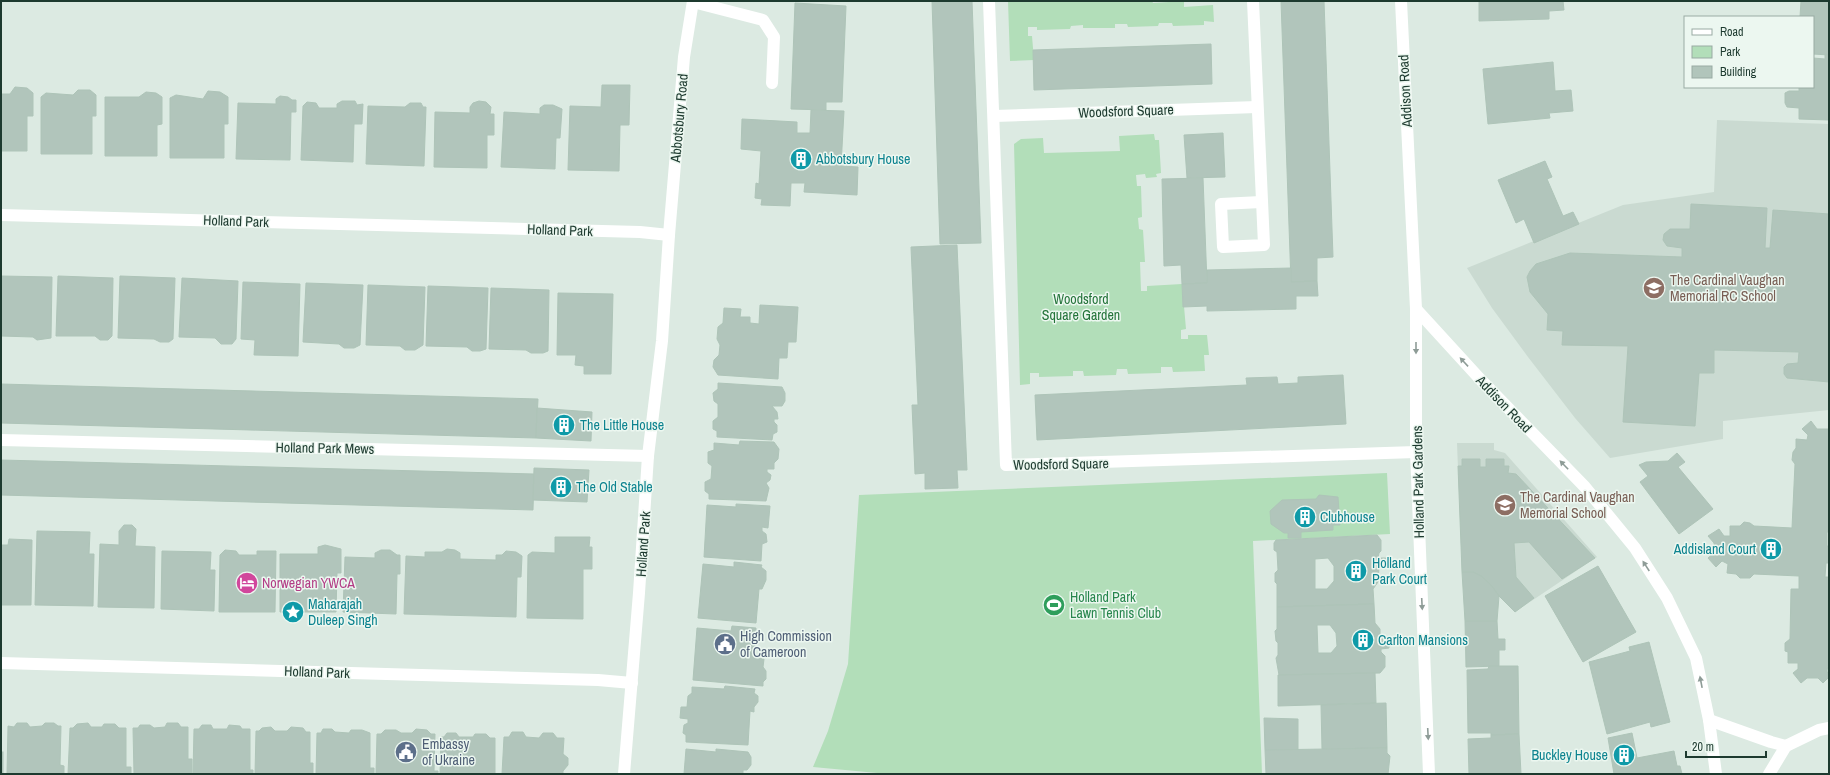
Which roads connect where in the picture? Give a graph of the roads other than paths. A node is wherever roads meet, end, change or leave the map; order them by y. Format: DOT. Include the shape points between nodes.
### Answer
graph roads {
  1 [pos="693,1"];
  2 [pos="989,1"];
  3 [pos="1253,1"];
  4 [pos="1401,1"];
  5 [pos="772,83"];
  6 [pos="1257,107"];
  7 [pos="994,116"];
  8 [pos="1261,202"];
  9 [pos="1,215"];
  10 [pos="669,235"];
  11 [pos="1416,309"];
  12 [pos="1,440"];
  13 [pos="1416,452"];
  14 [pos="648,456"];
  15 [pos="1,664"];
  16 [pos="632,683"];
  17 [pos="1709,720"];
  18 [pos="1829,728"];
  19 [pos="1786,746"];
  20 [pos="624,774"];
  21 [pos="1430,774"];
  22 [pos="1716,774"];
  23 [pos="1769,774"];
  1 -- 5 [label="street" via="763,20 774,36"];
  1 -- 10 [label="street, Abbotsbury Road" via="684,57"];
  2 -- 7 [label="street, Woodsford Square"];
  3 -- 6 [label="street"];
  4 -- 11 [label="street, Addison Road"];
  6 -- 7 [label="street, Woodsford Square"];
  6 -- 8 [label="street"];
  7 -- 13 [label="street, Woodsford Square" via="1006,465"];
  8 -- 8 [label="street" via="1264,245 1223,246 1221,204"];
  9 -- 10 [label="street, Holland Park" via="640,232"];
  10 -- 14 [label="street, Holland Park" via="662,341"];
  11 -- 13 [label="street, Holland Park Gardens, one-way"];
  17 -- 11 [label="street, Addison Road, one-way" via="1696,658 1667,598 1634,548 1585,487"];
  12 -- 14 [label="street, Holland Park Mews"];
  13 -- 21 [label="street, Holland Park Gardens, one-way"];
  14 -- 16 [label="street, Holland Park"];
  15 -- 16 [label="street, Holland Park"];
  16 -- 20 [label="street, Holland Park"];
  17 -- 19 [label="street"];
  17 -- 22 [label="street, Addison Road"];
  18 -- 19 [label="street" via="1819,730"];
  19 -- 23 [label="street"];
}
